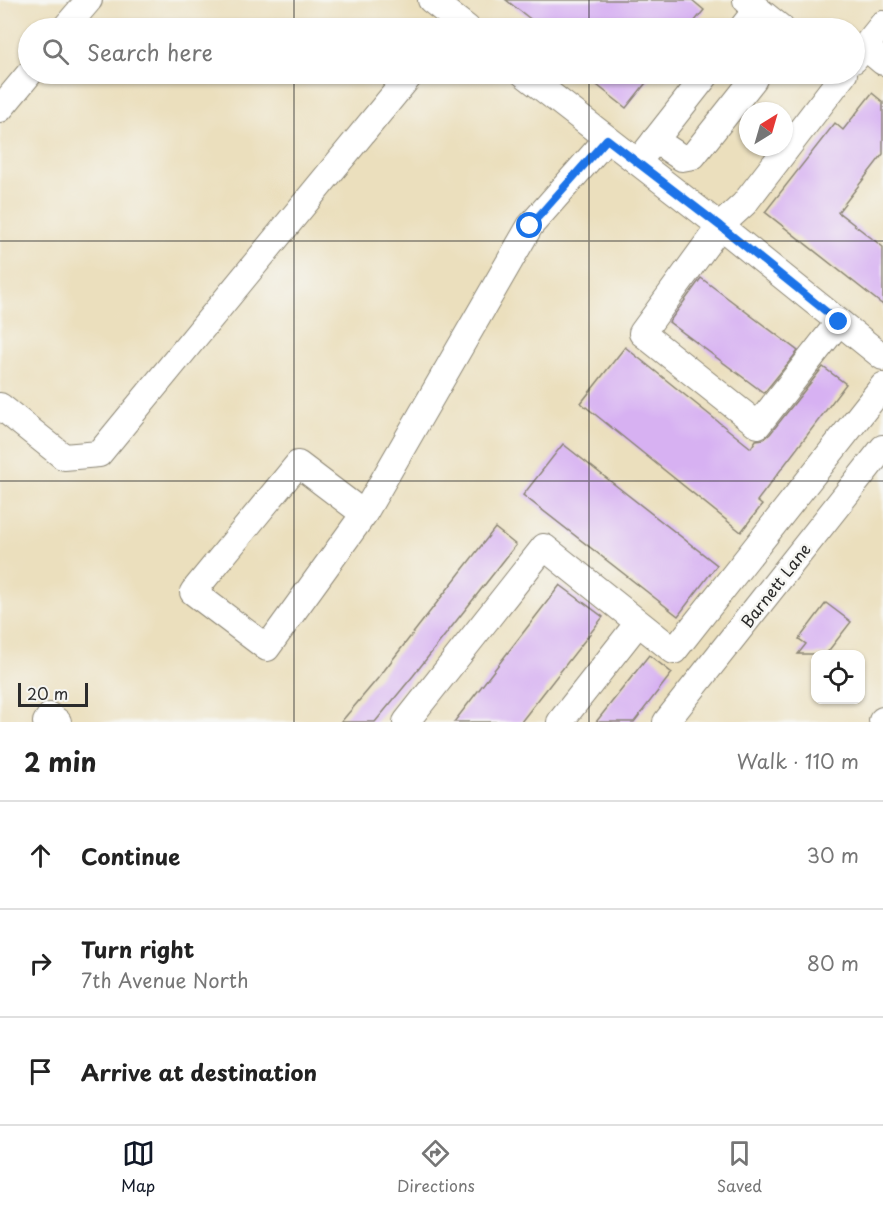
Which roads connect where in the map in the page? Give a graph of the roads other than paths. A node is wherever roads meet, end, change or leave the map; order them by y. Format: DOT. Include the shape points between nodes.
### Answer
graph roads {
  1 [pos="88,0"];
  2 [pos="431,0"];
  3 [pos="73,18"];
  4 [pos="449,18"];
  5 [pos="883,24"];
  6 [pos="865,50"];
  7 [pos="21,84"];
  8 [pos="403,84"];
  9 [pos="537,84"];
  10 [pos="699,84"];
  11 [pos="750,84"];
  12 [pos="840,84"];
  13 [pos="0,109"];
  14 [pos="607,139"];
  15 [pos="655,140"];
  16 [pos="637,162"];
  17 [pos="720,226"];
  18 [pos="839,322"];
  19 [pos="883,357"];
  20 [pos="883,387"];
  21 [pos="0,406"];
  22 [pos="883,448"];
  23 [pos="364,514"];
  24 [pos="638,623"];
  25 [pos="46,722"];
  26 [pos="58,722"];
  27 [pos="406,722"];
  28 [pos="560,722"];
  29 [pos="666,722"];
  1 -- 3 [label="street"];
  2 -- 4 [label="street"];
  5 -- 6 [label="street"];
  7 -- 13 [label="street"];
  8 -- 21 [label="street" via="99,454 64,457"];
  9 -- 14 [label="street"];
  10 -- 15 [label="street"];
  11 -- 15 [label="street" via="693,156 682,158"];
  12 -- 17 [label="street" via="744,204"];
  14 -- 16 [label="street"];
  14 -- 23 [label="street" via="530,226"];
  15 -- 16 [label="street"];
  16 -- 17 [label="street"];
  17 -- 18 [label="street"];
  17 -- 18 [label="street" via="642,333 758,425"];
  18 -- 19 [label="street"];
  20 -- 24 [label="street" via="674,651"];
  22 -- 29 [label="street, Barnett Lane"];
  23 -- 23 [label="street" via="267,648 193,592 298,464"];
  24 -- 27 [label="street" via="544,547"];
  24 -- 28 [label="street"];
  25 -- 26 [label="street" via="50,716"];
}
